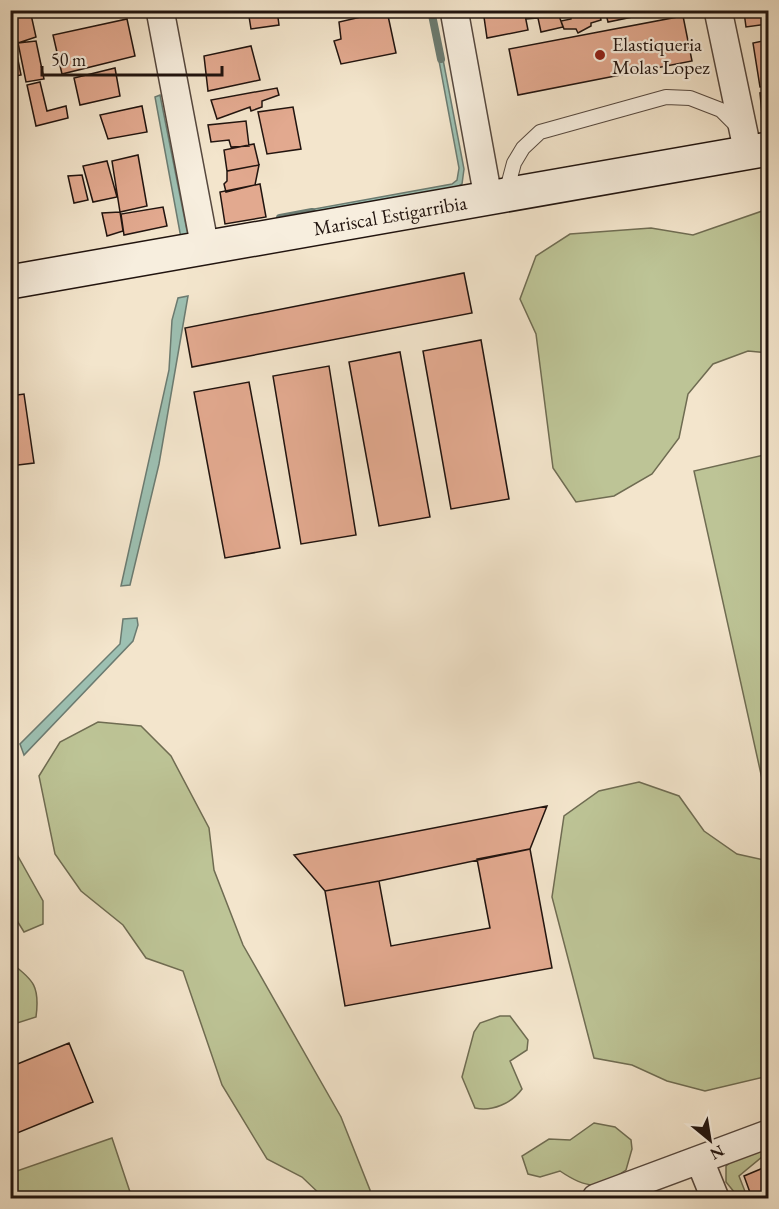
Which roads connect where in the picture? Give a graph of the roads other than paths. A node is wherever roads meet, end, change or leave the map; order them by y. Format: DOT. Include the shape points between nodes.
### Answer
graph roads {
  1 [pos="160,10"];
  2 [pos="454,10"];
  3 [pos="717,10"];
  4 [pos="753,144"];
  5 [pos="497,195"];
  6 [pos="204,248"];
  7 [pos="10,282"];
  8 [pos="768,1134"];
  9 [pos="700,1161"];
  10 [pos="596,1198"];
  11 [pos="715,1198"];
  1 -- 6 [label="street"];
  2 -- 5 [label="street"];
  3 -- 4 [label="street"];
  4 -- 5 [label="street, Mariscal Estigarribia"];
  4 -- 5 [label="lane" via="722,110 690,98 666,96 540,132 523,148"];
  5 -- 6 [label="street, Mariscal Estigarribia"];
  6 -- 7 [label="street, Mariscal Estigarribia"];
  8 -- 9 [label="street"];
  9 -- 10 [label="street"];
  9 -- 11 [label="street"];
}
